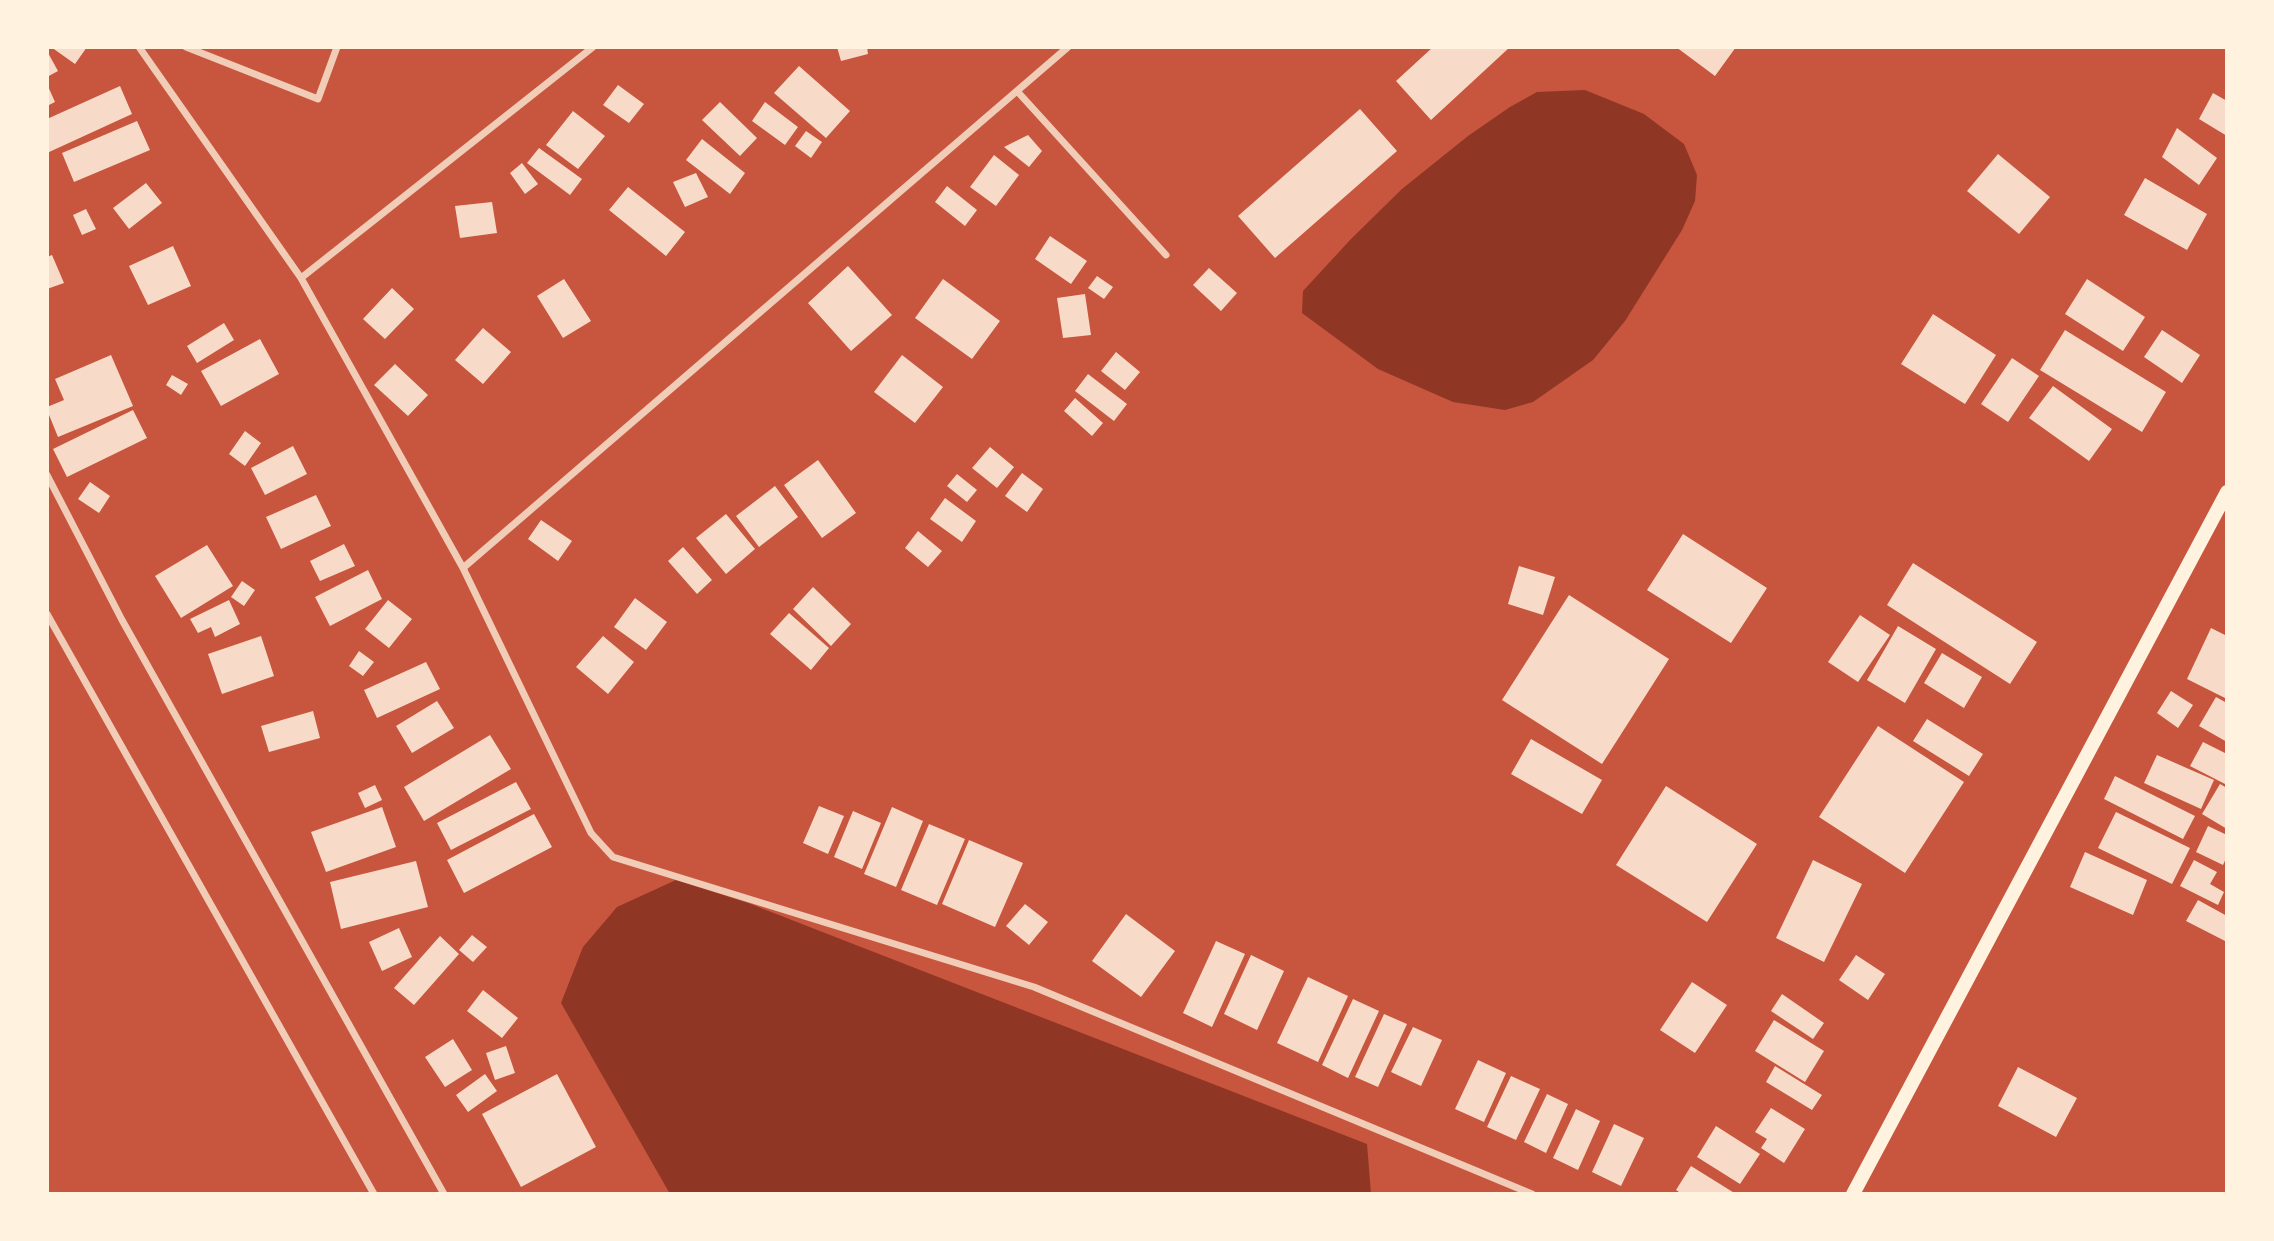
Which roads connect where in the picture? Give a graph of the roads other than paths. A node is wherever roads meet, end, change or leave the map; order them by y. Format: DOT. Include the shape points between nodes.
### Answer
graph roads {
  1 [pos="139,47"];
  2 [pos="186,47"];
  3 [pos="337,47"];
  4 [pos="593,47"];
  5 [pos="1068,47"];
  6 [pos="1017,91"];
  7 [pos="1166,256"];
  8 [pos="301,278"];
  9 [pos="47,475"];
  10 [pos="2227,492"];
  11 [pos="463,568"];
  12 [pos="47,614"];
  13 [pos="374,1194"];
  14 [pos="444,1194"];
  15 [pos="1532,1194"];
  16 [pos="1853,1194"];
  1 -- 8 [label="street"];
  2 -- 3 [label="street" via="318,99"];
  4 -- 8 [label="street"];
  5 -- 6 [label="street"];
  6 -- 7 [label="street"];
  6 -- 11 [label="street"];
  8 -- 11 [label="street"];
  9 -- 14 [label="street" via="122,620"];
  10 -- 16 [label="main road"];
  11 -- 15 [label="street" via="591,833 613,857 1034,987"];
  12 -- 13 [label="street"];
}
